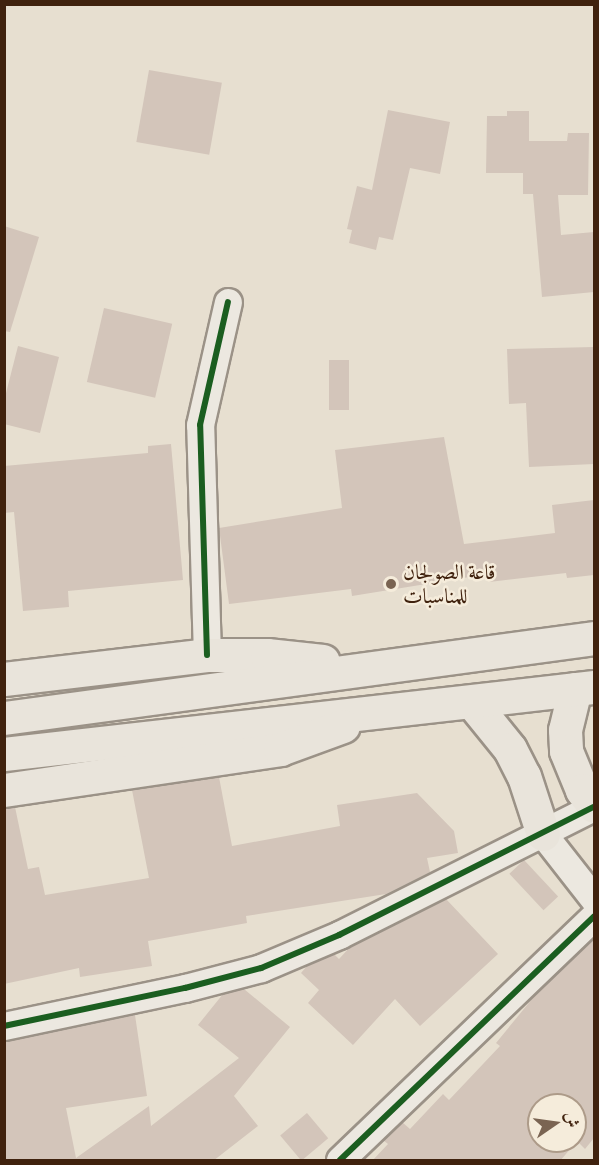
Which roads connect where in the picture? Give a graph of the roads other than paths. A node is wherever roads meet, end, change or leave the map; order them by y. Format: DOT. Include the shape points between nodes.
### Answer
graph roads {
  1 [pos="228,302"];
  2 [pos="594,638"];
  3 [pos="207,656"];
  4 [pos="357,668"];
  5 [pos="4,679"];
  6 [pos="585,688"];
  7 [pos="471,702"];
  8 [pos="367,712"];
  9 [pos="4,718"];
  10 [pos="4,754"];
  11 [pos="4,790"];
  12 [pos="594,806"];
  13 [pos="543,834"];
  14 [pos="594,899"];
  15 [pos="594,916"];
  16 [pos="4,1026"];
  17 [pos="340,1161"];
  1 -- 3 [label="street" via="200,425"];
  2 -- 4 [label="main road"];
  3 -- 4 [label="main road" via="298,657"];
  3 -- 5 [label="main road"];
  4 -- 9 [label="main road"];
  6 -- 7 [label="main road"];
  6 -- 12 [label="main road" via="565,730 566,751 582,790"];
  7 -- 8 [label="main road"];
  7 -- 13 [label="main road" via="510,749 524,776"];
  8 -- 10 [label="main road"];
  8 -- 11 [label="main road" via="340,728 280,749"];
  12 -- 13 [label="street"];
  13 -- 14 [label="street"];
  13 -- 16 [label="street" via="261,968"];
  15 -- 17 [label="street"];
}
